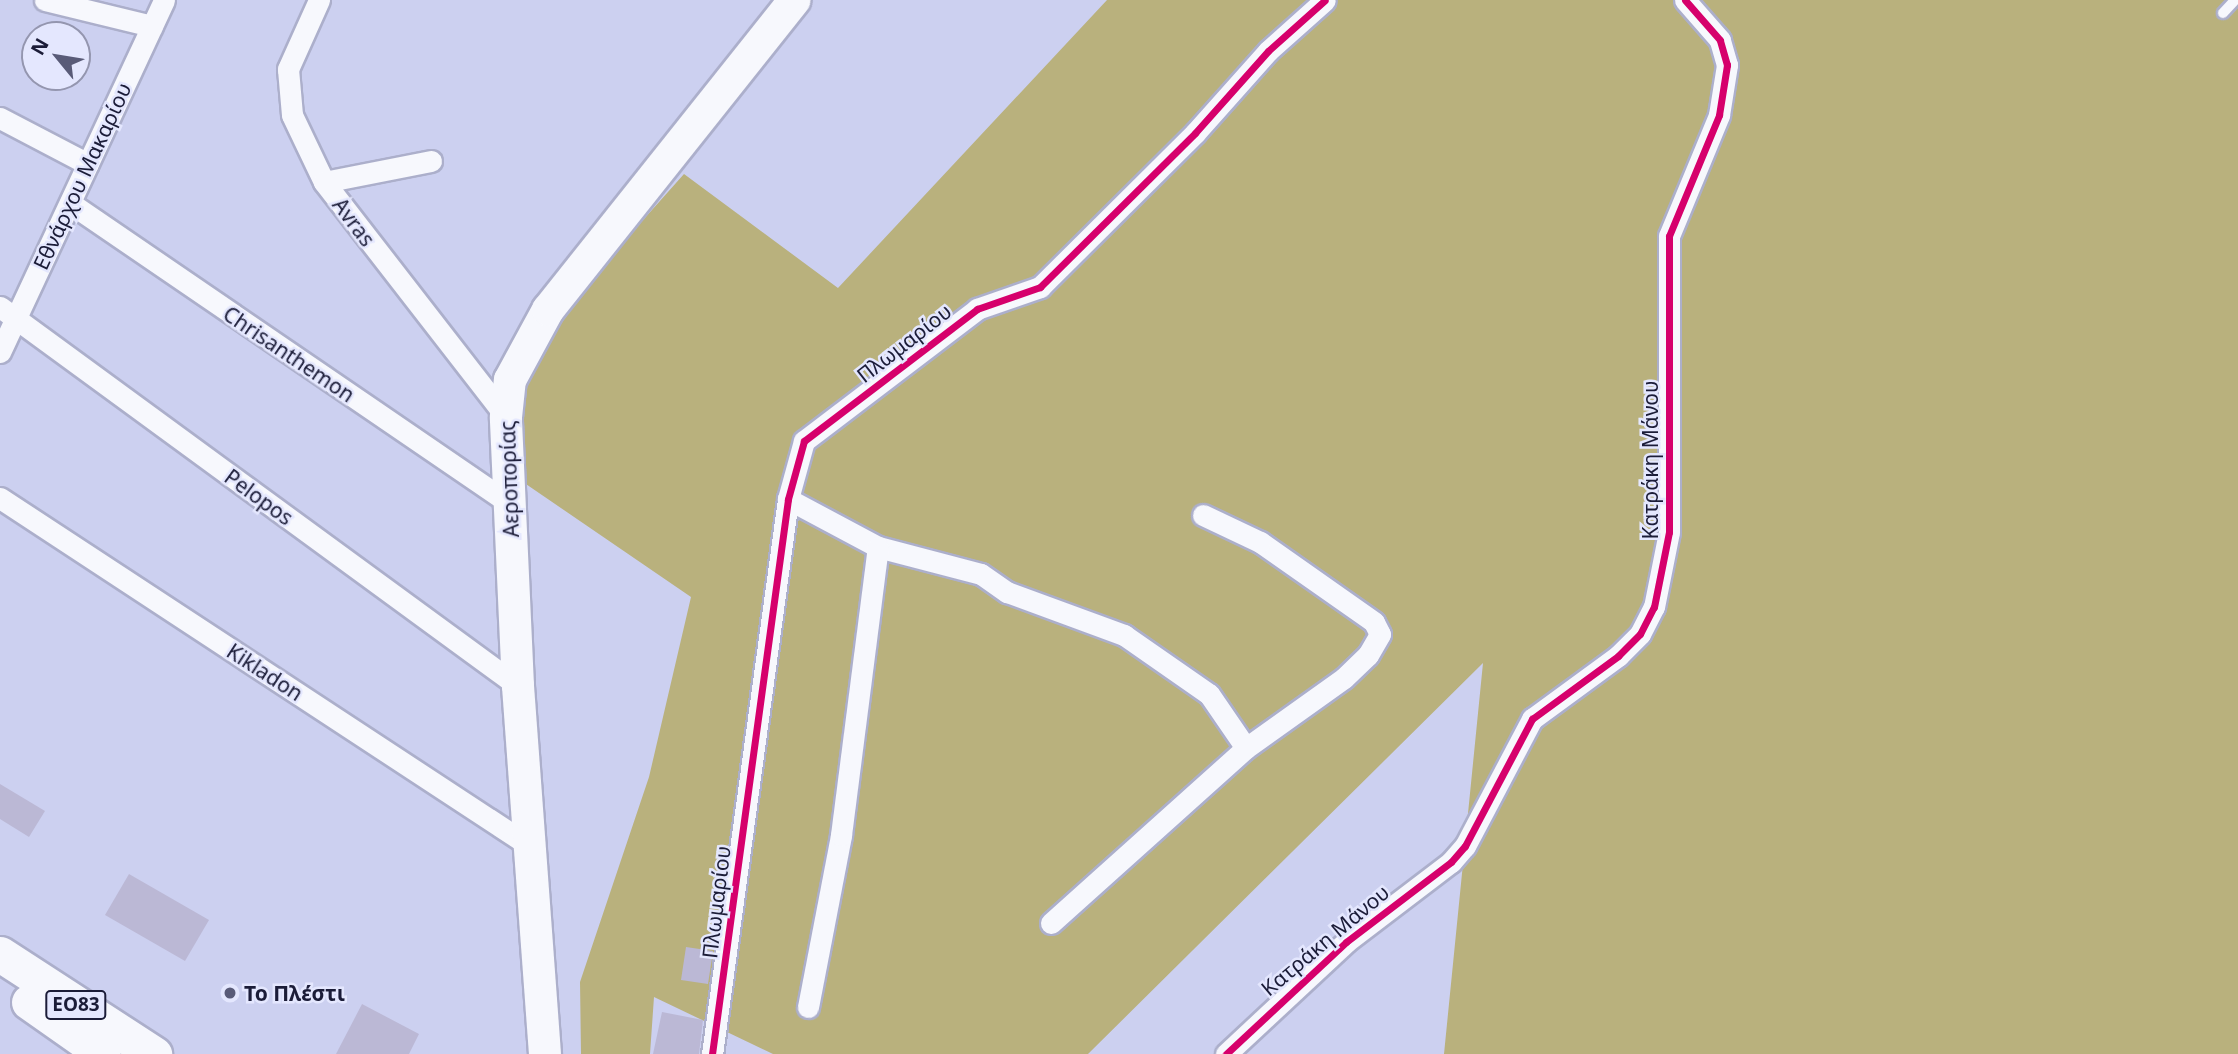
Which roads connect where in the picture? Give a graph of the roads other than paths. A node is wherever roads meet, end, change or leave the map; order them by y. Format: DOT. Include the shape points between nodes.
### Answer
graph roads {
  1 [pos="46,0"];
  2 [pos="164,0"];
  3 [pos="320,0"];
  4 [pos="795,0"];
  5 [pos="1325,0"];
  6 [pos="1685,0"];
  7 [pos="2235,0"];
  8 [pos="2222,13"];
  9 [pos="152,26"];
  10 [pos="0,118"];
  11 [pos="431,161"];
  12 [pos="88,164"];
  13 [pos="324,182"];
  14 [pos="70,203"];
  15 [pos="8,313"];
  16 [pos="0,352"];
  17 [pos="506,417"];
  18 [pos="0,498"];
  19 [pos="788,499"];
  20 [pos="509,503"];
  21 [pos="1203,515"];
  22 [pos="878,547"];
  23 [pos="518,686"];
  24 [pos="1246,748"];
  25 [pos="530,846"];
  26 [pos="1051,923"];
  27 [pos="0,954"];
  28 [pos="0,983"];
  29 [pos="808,1007"];
  30 [pos="103,1054"];
  31 [pos="154,1054"];
  32 [pos="545,1054"];
  33 [pos="712,1054"];
  34 [pos="1226,1054"];
  1 -- 9 [label="street"];
  2 -- 9 [label="street, Εθνάρχου Μακαρίου"];
  3 -- 13 [label="street, Avras" via="288,69 288,95"];
  4 -- 17 [label="street, Αεροπορίας" via="548,310 510,380"];
  5 -- 19 [label="street, Πλωμαρίου" via="1268,51 1195,133 1040,287 977,309 804,442"];
  6 -- 34 [label="street, Κατράκη Μάνου" via="1720,40 1727,65 1719,115 1669,236 1669,532 1654,607 1640,634 1619,656 1532,719 1465,846 1451,862 1337,950"];
  7 -- 8 [label="lane"];
  9 -- 12 [label="street, Εθνάρχου Μακαρίου"];
  10 -- 12 [label="street"];
  11 -- 13 [label="street"];
  12 -- 14 [label="street, Εθνάρχου Μακαρίου"];
  13 -- 17 [label="street, Avras"];
  14 -- 15 [label="street, Εθνάρχου Μακαρίου"];
  14 -- 20 [label="street, Chrisanthemon"];
  15 -- 16 [label="street, Εθνάρχου Μακαρίου"];
  15 -- 23 [label="street, Pelopos"];
  17 -- 20 [label="street, Αεροπορίας"];
  18 -- 25 [label="street, Kikladon"];
  19 -- 22 [label="street"];
  19 -- 33 [label="street, Πλωμαρίου"];
  20 -- 23 [label="street, Αεροπορίας"];
  21 -- 24 [label="street" via="1260,542 1374,622 1380,634 1368,655 1344,678"];
  22 -- 24 [label="street" via="981,574 1007,592 1124,635 1209,694"];
  22 -- 29 [label="street" via="841,835"];
  23 -- 25 [label="street, Αεροπορίας"];
  24 -- 26 [label="street"];
  25 -- 32 [label="street, Αεροπορίας"];
  27 -- 31 [label="main road, ΕΟ83"];
  28 -- 30 [label="main road, ΕΟ83"];
}
